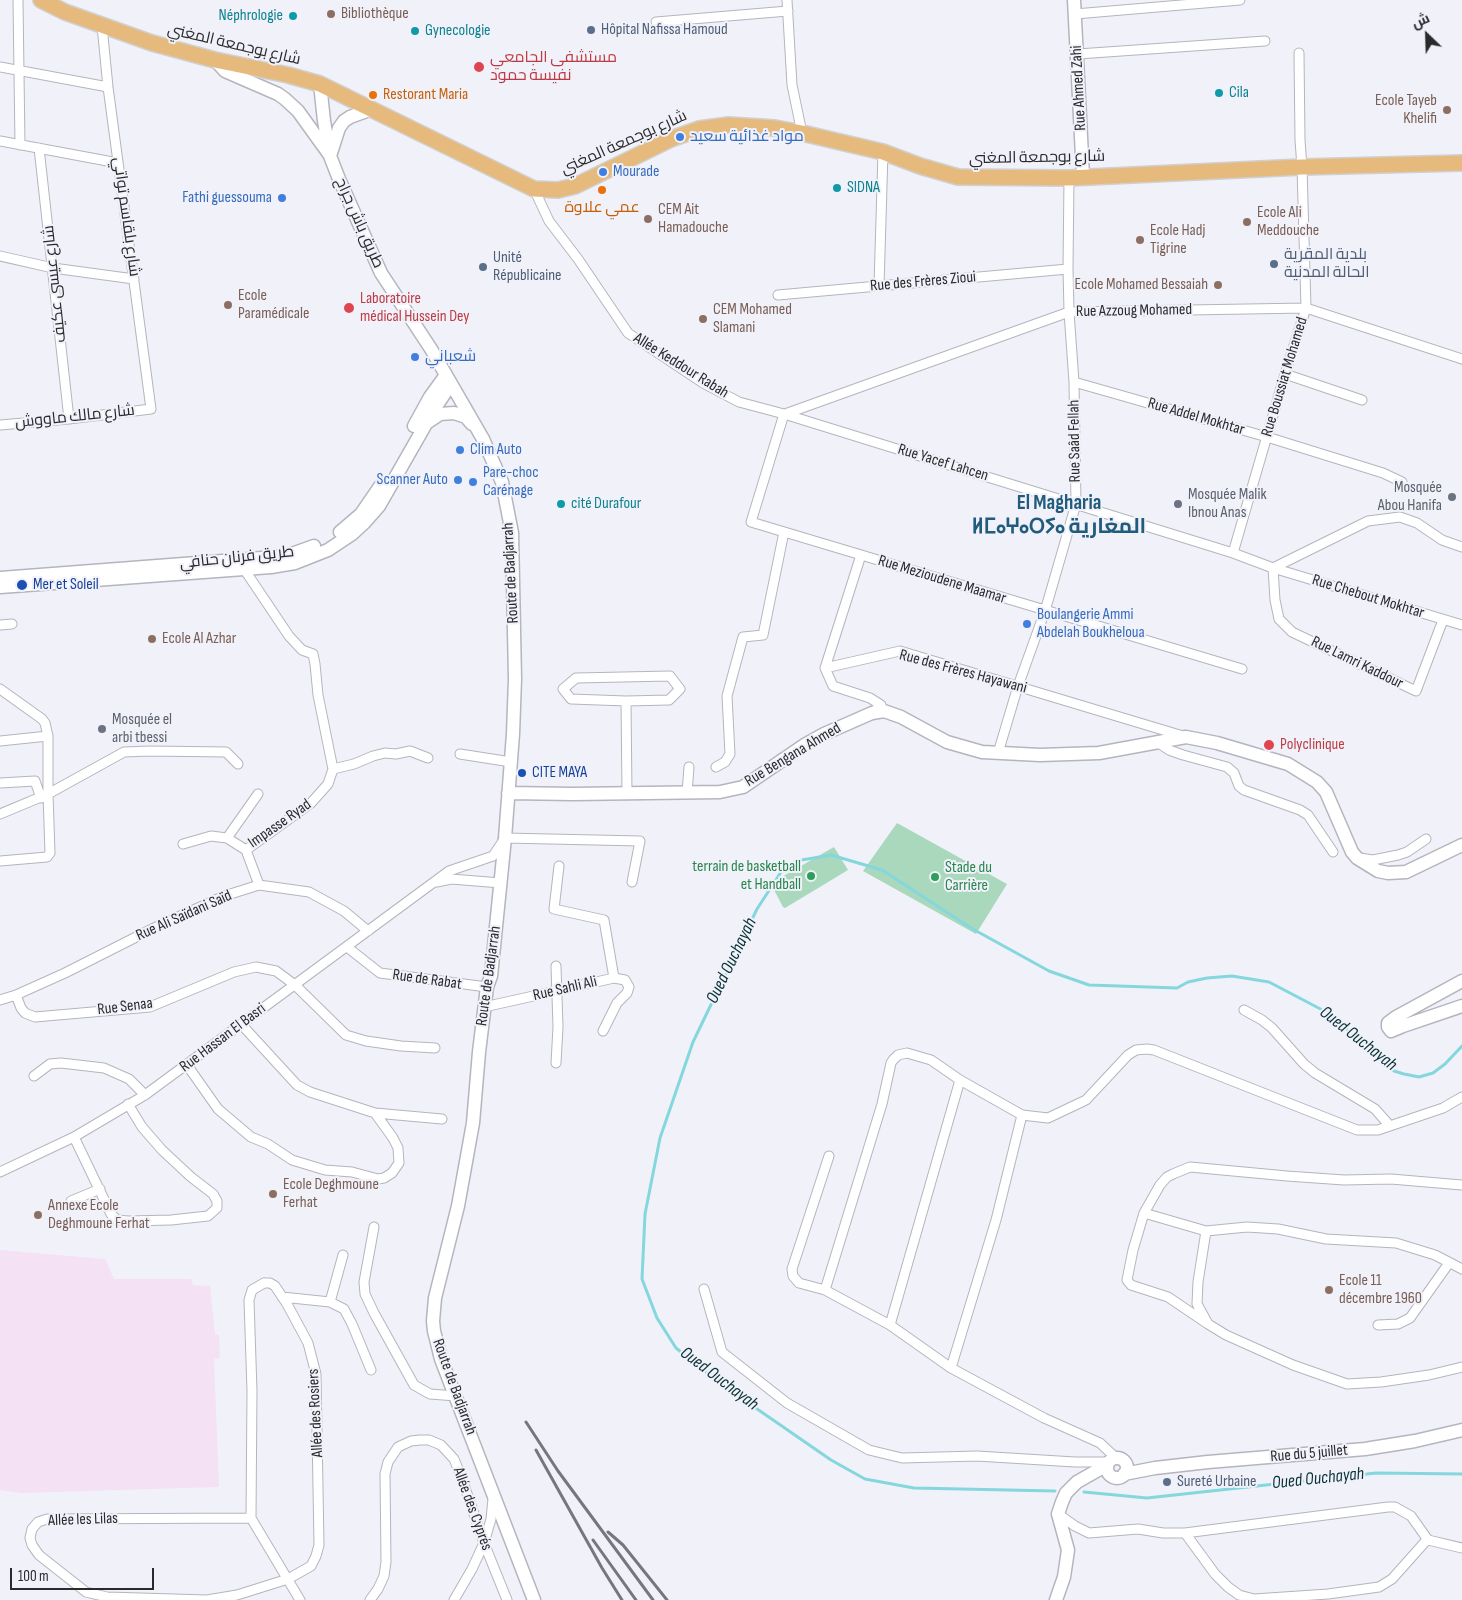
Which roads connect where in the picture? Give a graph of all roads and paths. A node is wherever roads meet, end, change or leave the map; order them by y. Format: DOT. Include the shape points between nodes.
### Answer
graph roads {
  1 [pos="18,0"];
  2 [pos="41,0"];
  3 [pos="787,0"];
  4 [pos="1074,0"];
  5 [pos="1240,0"];
  6 [pos="66,6"];
  7 [pos="788,11"];
  8 [pos="1075,14"];
  9 [pos="656,22"];
  10 [pos="102,26"];
  11 [pos="1265,41"];
  12 [pos="1299,53"];
  13 [pos="1078,54"];
  14 [pos="215,60"];
  15 [pos="0,67"];
  16 [pos="19,71"];
  17 [pos="320,84"];
  18 [pos="108,87"];
  19 [pos="372,109"];
  20 [pos="802,133"];
  21 [pos="0,141"];
  22 [pos="20,145"];
  23 [pos="39,148"];
  24 [pos="884,152"];
  25 [pos="330,156"];
  26 [pos="118,162"];
  27 [pos="1462,163"];
  28 [pos="1302,166"];
  29 [pos="1076,177"];
  30 [pos="534,189"];
  31 [pos="0,256"];
  32 [pos="53,268"];
  33 [pos="1068,269"];
  34 [pos="134,279"];
  35 [pos="879,286"];
  36 [pos="778,296"];
  37 [pos="1306,308"];
  38 [pos="1069,312"];
  39 [pos="431,349"];
  40 [pos="1462,360"];
  41 [pos="438,362"];
  42 [pos="1285,374"];
  43 [pos="448,380"];
  44 [pos="1074,382"];
  45 [pos="430,397"];
  46 [pos="1362,400"];
  47 [pos="150,409"];
  48 [pos="784,414"];
  49 [pos="69,419"];
  50 [pos="426,423"];
  51 [pos="0,425"];
  52 [pos="478,430"];
  53 [pos="1267,437"];
  54 [pos="1402,482"];
  55 [pos="1076,504"];
  56 [pos="784,532"];
  57 [pos="1462,547"];
  58 [pos="1233,553"];
  59 [pos="861,555"];
  60 [pos="1273,568"];
  61 [pos="244,569"];
  62 [pos="0,578"];
  63 [pos="0,587"];
  64 [pos="1045,611"];
  65 [pos="1443,620"];
  66 [pos="12,624"];
  67 [pos="0,625"];
  68 [pos="1462,625"];
  69 [pos="825,668"];
  70 [pos="1242,668"];
  71 [pos="1018,686"];
  72 [pos="0,689"];
  73 [pos="626,701"];
  74 [pos="872,714"];
  75 [pos="48,736"];
  76 [pos="1186,737"];
  77 [pos="0,741"];
  78 [pos="1157,741"];
  79 [pos="998,753"];
  80 [pos="460,754"];
  81 [pos="428,758"];
  82 [pos="511,762"];
  83 [pos="238,764"];
  84 [pos="689,767"];
  85 [pos="716,767"];
  86 [pos="333,769"];
  87 [pos="0,783"];
  88 [pos="508,792"];
  89 [pos="627,793"];
  90 [pos="687,793"];
  91 [pos="258,794"];
  92 [pos="45,796"];
  93 [pos="0,814"];
  94 [pos="227,838"];
  95 [pos="506,838"];
  96 [pos="1426,839"];
  97 [pos="183,844"];
  98 [pos="1462,845"];
  99 [pos="246,850"];
  100 [pos="1333,852"];
  101 [pos="1357,858"];
  102 [pos="0,861"];
  103 [pos="559,866"];
  104 [pos="632,882"];
  105 [pos="434,883"];
  106 [pos="500,883"];
  107 [pos="259,885"];
  108 [pos="368,931"];
  109 [pos="347,946"];
  110 [pos="556,966"];
  111 [pos="614,978"];
  112 [pos="1462,981"];
  113 [pos="294,985"];
  114 [pos="487,988"];
  115 [pos="558,990"];
  116 [pos="16,995"];
  117 [pos="0,1000"];
  118 [pos="1462,1006"];
  119 [pos="484,1007"];
  120 [pos="1244,1010"];
  121 [pos="241,1024"];
  122 [pos="603,1031"];
  123 [pos="435,1048"];
  124 [pos="556,1063"];
  125 [pos="187,1065"];
  126 [pos="34,1076"];
  127 [pos="960,1080"];
  128 [pos="145,1094"];
  129 [pos="1462,1097"];
  130 [pos="128,1104"];
  131 [pos="375,1113"];
  132 [pos="1022,1115"];
  133 [pos="442,1119"];
  134 [pos="1390,1126"];
  135 [pos="74,1137"];
  136 [pos="829,1156"];
  137 [pos="0,1172"];
  138 [pos="1462,1185"];
  139 [pos="100,1189"];
  140 [pos="71,1201"];
  141 [pos="1144,1213"];
  142 [pos="374,1227"];
  143 [pos="1206,1230"];
  144 [pos="343,1255"];
  145 [pos="1449,1263"];
  146 [pos="1462,1269"];
  147 [pos="704,1289"];
  148 [pos="825,1290"];
  149 [pos="282,1297"];
  150 [pos="330,1302"];
  151 [pos="1208,1324"];
  152 [pos="890,1325"];
  153 [pos="1378,1325"];
  154 [pos="1462,1367"];
  155 [pos="951,1368"];
  156 [pos="371,1370"];
  157 [pos="456,1396"];
  158 [pos="1462,1430"];
  159 [pos="1113,1464"];
  160 [pos="1155,1468"];
  161 [pos="494,1494"];
  162 [pos="1058,1514"];
  163 [pos="251,1518"];
  164 [pos="1185,1533"];
  165 [pos="1428,1540"];
  166 [pos="484,1543"];
  167 [pos="1462,1548"];
  168 [pos="288,1579"];
  169 [pos="300,1600"];
  170 [pos="370,1600"];
  171 [pos="454,1600"];
  172 [pos="507,1600"];
  173 [pos="534,1600"];
  174 [pos="1056,1600"];
  1 -- 16 [label="street"];
  2 -- 6 [label="main road, شارع بوجمعة المغني"];
  3 -- 7 [label="street"];
  4 -- 8 [label="main road, Rue Ahmed Zahi"];
  5 -- 8 [label="street"];
  6 -- 10 [label="main road, شارع بوجمعة المغني"];
  7 -- 9 [label="street"];
  7 -- 20 [label="street" via="792,85"];
  8 -- 13 [label="main road, Rue Ahmed Zahi"];
  10 -- 14 [label="main road, شارع بوجمعة المغني"];
  10 -- 18 [label="street, شارع بلقاسم تواتي"];
  11 -- 13 [label="street"];
  12 -- 28 [label="street, Rue Boussiat Mohamed"];
  13 -- 29 [label="main road, Rue Ahmed Zahi"];
  14 -- 17 [label="main road, شارع بوجمعة المغني"];
  14 -- 25 [label="main road" via="225,71 285,99 298,111"];
  15 -- 16 [label="street"];
  16 -- 18 [label="street"];
  16 -- 22 [label="street"];
  17 -- 19 [label="main road, شارع بوجمعة المغني"];
  17 -- 25 [label="main road, طريق باش جراح"];
  18 -- 26 [label="street, شارع بلقاسم تواتي"];
  19 -- 25 [label="main road" via="344,122"];
  19 -- 30 [label="main road, شارع بوجمعة المغني"];
  20 -- 24 [label="main road, شارع بوجمعة المغني"];
  20 -- 30 [label="main road, شارع بوجمعة المغني" via="729,125 699,129 575,186 558,190"];
  21 -- 22 [label="street"];
  22 -- 23 [label="street"];
  23 -- 26 [label="street"];
  23 -- 32 [label="street, شارع عيسى عكيف"];
  24 -- 29 [label="main road, شارع بوجمعة المغني" via="958,177"];
  24 -- 35 [label="street"];
  25 -- 39 [label="main road, طريق باش جراح" via="381,273"];
  26 -- 34 [label="street, شارع بلقاسم تواتي"];
  27 -- 28 [label="main road, شارع بوجمعة المغني"];
  28 -- 29 [label="main road, شارع بوجمعة المغني"];
  28 -- 37 [label="street, Rue Boussiat Mohamed"];
  29 -- 33 [label="street, Rue Saâd Fellah"];
  30 -- 48 [label="street, Allée Keddour Rabah" via="549,221 628,334 703,383 739,402"];
  31 -- 32 [label="street"];
  32 -- 34 [label="street"];
  32 -- 49 [label="street, شارع عيسى عكيف"];
  33 -- 35 [label="street, Rue des Frères Zioui"];
  33 -- 38 [label="street, Rue Saâd Fellah"];
  34 -- 47 [label="street, شارع بلقاسم تواتي"];
  35 -- 36 [label="street, Rue des Frères Zioui"];
  37 -- 38 [label="street, Rue Azzoug Mohamed"];
  37 -- 40 [label="street, Rue Azzoug Mohamed"];
  37 -- 42 [label="street, Rue Boussiat Mohamed"];
  38 -- 44 [label="street, Rue Saâd Fellah"];
  38 -- 48 [label="street, Rue Azzoug Mohamed"];
  39 -- 41 [label="main road, Route de Badjarrah"];
  41 -- 43 [label="main road, Route de Badjarrah"];
  41 -- 45 [label="main road"];
  42 -- 46 [label="street"];
  42 -- 53 [label="street, Rue Boussiat Mohamed"];
  43 -- 45 [label="main road, طريق فرنان حنافي"];
  43 -- 50 [label="main road, طريق فرنان حنافي"];
  43 -- 52 [label="main road, Route de Badjarrah"];
  44 -- 53 [label="street, Rue Addel Mokhtar"];
  44 -- 55 [label="street, Rue Saâd Fellah"];
  45 -- 62 [label="main road, طريق فرنان حنافي" via="370,502 347,527 319,545 274,557"];
  47 -- 49 [label="street, شارع مالك ماووش"];
  48 -- 55 [label="street, Rue Yacef Lahcen"];
  48 -- 56 [label="street, Rue Mezioudene Maamar" via="751,522"];
  49 -- 51 [label="street, شارع مالك ماووش"];
  50 -- 52 [label="main road" via="440,414 454,412"];
  50 -- 61 [label="main road, طريق فرنان حنافي" via="379,506 352,534 328,550 295,563"];
  52 -- 82 [label="main road, Route de Badjarrah" via="502,482 512,533 515,679"];
  53 -- 54 [label="street, Rue Addel Mokhtar" via="1383,473"];
  53 -- 58 [label="street, Rue Boussiat Mohamed"];
  55 -- 58 [label="street, Rue Yacef Lahcen"];
  55 -- 64 [label="street, Rue Saâd Fellah"];
  56 -- 59 [label="street, Rue Mezioudene Maamar"];
  56 -- 85 [label="street" via="763,635 743,638 727,696 730,754"];
  57 -- 60 [label="street" via="1400,517 1368,521"];
  58 -- 60 [label="street, Rue Yacef Lahcen"];
  59 -- 64 [label="street, Rue Mezioudene Maamar"];
  59 -- 69 [label="street"];
  60 -- 65 [label="street, Rue Chebout Mokhtar"];
  60 -- 65 [label="street, Rue Lamri Kaddour" via="1279,619 1292,632 1416,691"];
  61 -- 63 [label="main road, طريق فرنان حنافي"];
  61 -- 86 [label="street" via="289,636 302,650 313,654"];
  64 -- 70 [label="street, Rue Mezioudene Maamar"];
  64 -- 71 [label="street, Rue Saâd Fellah"];
  65 -- 68 [label="street, Rue Chebout Mokhtar"];
  66 -- 67 [label="street"];
  69 -- 71 [label="street, Rue des Frères Hayawani" via="900,651"];
  69 -- 74 [label="street" via="833,686 881,705"];
  71 -- 76 [label="street, Rue des Frères Hayawani"];
  71 -- 79 [label="street, Rue Saâd Fellah"];
  72 -- 75 [label="street" via="42,719"];
  73 -- 73 [label="street" via="669,700 680,688 670,676 576,678 563,689 571,699"];
  73 -- 89 [label="street"];
  74 -- 79 [label="main road, Rue Bengana Ahmed" via="884,711 947,742"];
  74 -- 90 [label="main road, Rue Bengana Ahmed" via="806,744 743,786 720,792"];
  75 -- 77 [label="street"];
  75 -- 92 [label="street"];
  76 -- 78 [label="main road, Rue Bengana Ahmed"];
  76 -- 101 [label="main road, Rue Bengana Ahmed" via="1274,759 1306,774 1326,792"];
  78 -- 79 [label="main road, Rue Bengana Ahmed" via="1099,754"];
  78 -- 100 [label="street" via="1169,750 1227,767 1244,790 1308,815"];
  80 -- 82 [label="street"];
  81 -- 86 [label="street" via="410,751 385,753"];
  82 -- 88 [label="main road, Route de Badjarrah"];
  83 -- 92 [label="street" via="226,752 124,752"];
  84 -- 90 [label="street"];
  86 -- 99 [label="street, Impasse Ryad" via="328,784 311,803"];
  87 -- 92 [label="street" via="35,781"];
  88 -- 89 [label="main road, Rue Bengana Ahmed"];
  88 -- 95 [label="main road, Route de Badjarrah"];
  89 -- 90 [label="main road, Rue Bengana Ahmed"];
  91 -- 94 [label="street"];
  92 -- 93 [label="street"];
  92 -- 102 [label="street" via="50,853 40,859"];
  94 -- 97 [label="street, Impasse Ryad" via="212,836"];
  94 -- 99 [label="street, Impasse Ryad"];
  95 -- 104 [label="street" via="640,841"];
  95 -- 105 [label="street, Rue Hassan El Basri" via="494,856 449,871"];
  95 -- 106 [label="main road, Route de Badjarrah"];
  96 -- 101 [label="street" via="1398,855 1373,860"];
  98 -- 101 [label="main road, Rue Bengana Ahmed" via="1406,872 1378,871"];
  99 -- 107 [label="street"];
  103 -- 111 [label="street, Rue Sahli Ali" via="554,908 604,920"];
  105 -- 106 [label="street, Rue Hassan El Basri" via="450,879"];
  105 -- 108 [label="street, Rue Hassan El Basri"];
  106 -- 114 [label="main road, Route de Badjarrah"];
  107 -- 108 [label="street, Rue Ali Saïdani Saïd" via="309,892 344,911"];
  107 -- 116 [label="street, Rue Ali Saïdani Saïd" via="224,896 162,924"];
  108 -- 109 [label="street, Rue Hassan El Basri"];
  109 -- 113 [label="street, Rue Hassan El Basri"];
  109 -- 114 [label="street, Rue de Rabat" via="380,973"];
  110 -- 115 [label="street"];
  111 -- 115 [label="street, Rue Sahli Ali"];
  111 -- 122 [label="street" via="625,980 629,987"];
  112 -- 118 [label="main road" via="1396,1017 1388,1027 1391,1031"];
  113 -- 116 [label="street, Rue Senaa" via="276,971 256,967 234,972 150,1007 35,1017 25,1013"];
  113 -- 121 [label="street, Rue Hassan El Basri"];
  113 -- 123 [label="street, Rue Senaa" via="346,1035 366,1041"];
  114 -- 119 [label="main road, Route de Badjarrah"];
  115 -- 119 [label="street, Rue Sahli Ali"];
  115 -- 124 [label="street"];
  116 -- 117 [label="street, Rue Ali Saïdani Saïd"];
  119 -- 157 [label="main road, Route de Badjarrah" via="473,1123 434,1310 436,1344"];
  120 -- 134 [label="street" via="1272,1028 1315,1073 1375,1109"];
  121 -- 125 [label="street, Rue Hassan El Basri"];
  121 -- 131 [label="street" via="298,1085 319,1096"];
  125 -- 128 [label="street, Rue Hassan El Basri"];
  125 -- 131 [label="street" via="218,1109 251,1137 292,1160 325,1170 352,1172 378,1179 392,1173 399,1163 398,1148"];
  126 -- 128 [label="street" via="50,1064 104,1068 129,1079"];
  127 -- 132 [label="street"];
  127 -- 148 [label="street" via="932,1060 907,1053 898,1055 891,1063 882,1104"];
  127 -- 152 [label="street"];
  128 -- 130 [label="street, Rue Hassan El Basri"];
  129 -- 134 [label="street" via="1444,1108"];
  130 -- 135 [label="street, Rue Hassan El Basri"];
  130 -- 139 [label="street" via="162,1150 213,1194 217,1208 204,1218 117,1220"];
  131 -- 133 [label="street"];
  132 -- 134 [label="street" via="1048,1118 1069,1109 1086,1100 1128,1055 1147,1049 1357,1130 1378,1130"];
  132 -- 155 [label="street" via="996,1220"];
  135 -- 137 [label="street, Rue Hassan El Basri"];
  135 -- 139 [label="street"];
  136 -- 148 [label="street" via="792,1268 799,1283"];
  138 -- 141 [label="street" via="1344,1180 1190,1167 1167,1177"];
  139 -- 140 [label="street"];
  141 -- 143 [label="street"];
  141 -- 151 [label="street" via="1128,1283 1168,1296"];
  142 -- 157 [label="street" via="364,1282 365,1294 374,1313 414,1385 430,1394"];
  143 -- 145 [label="street" via="1278,1229 1326,1239 1396,1243 1435,1255"];
  143 -- 151 [label="street" via="1197,1304"];
  144 -- 150 [label="street"];
  145 -- 146 [label="street"];
  145 -- 153 [label="street" via="1410,1318 1398,1324"];
  147 -- 159 [label="street" via="722,1352 787,1403 869,1450 902,1458 977,1456"];
  148 -- 152 [label="street"];
  149 -- 150 [label="street"];
  149 -- 163 [label="street, Allée des Rosiers" via="275,1286 264,1283 252,1290 249,1300"];
  149 -- 168 [label="street, Allée des Rosiers" via="308,1343 314,1363 319,1455 319,1545 311,1566"];
  150 -- 156 [label="street" via="344,1309"];
  151 -- 154 [label="street" via="1259,1351 1346,1384 1391,1381"];
  152 -- 155 [label="street"];
  155 -- 159 [label="street" via="1044,1418 1100,1443"];
  157 -- 161 [label="main road, Route de Badjarrah"];
  158 -- 160 [label="main road, Rue du 5 juillet" via="1366,1449"];
  159 -- 160 [label="main road"];
  159 -- 160 [label="main road" via="1118,1478"];
  159 -- 162 [label="main road" via="1077,1482 1066,1493"];
  161 -- 166 [label="street"];
  161 -- 173 [label="main road, Route de Badjarrah"];
  162 -- 164 [label="street" via="1089,1533 1138,1529"];
  162 -- 174 [label="main road" via="1068,1550"];
  163 -- 168 [label="street"];
  163 -- 168 [label="street, Allée les Lilas" via="47,1519 38,1522 30,1538 38,1555 94,1595 207,1600 237,1595"];
  164 -- 165 [label="street" via="1395,1507 1411,1516"];
  164 -- 165 [label="street" via="1228,1587 1239,1595 1254,1599 1328,1594 1386,1585"];
  165 -- 167 [label="street"];
  166 -- 170 [label="street, Allée des Cyprés" via="454,1460 435,1442 410,1441 398,1447 388,1462 385,1474 386,1562 384,1576"];
  166 -- 171 [label="street"];
  166 -- 172 [label="street, Allée des Cyprés"];
  168 -- 169 [label="street"];
}
